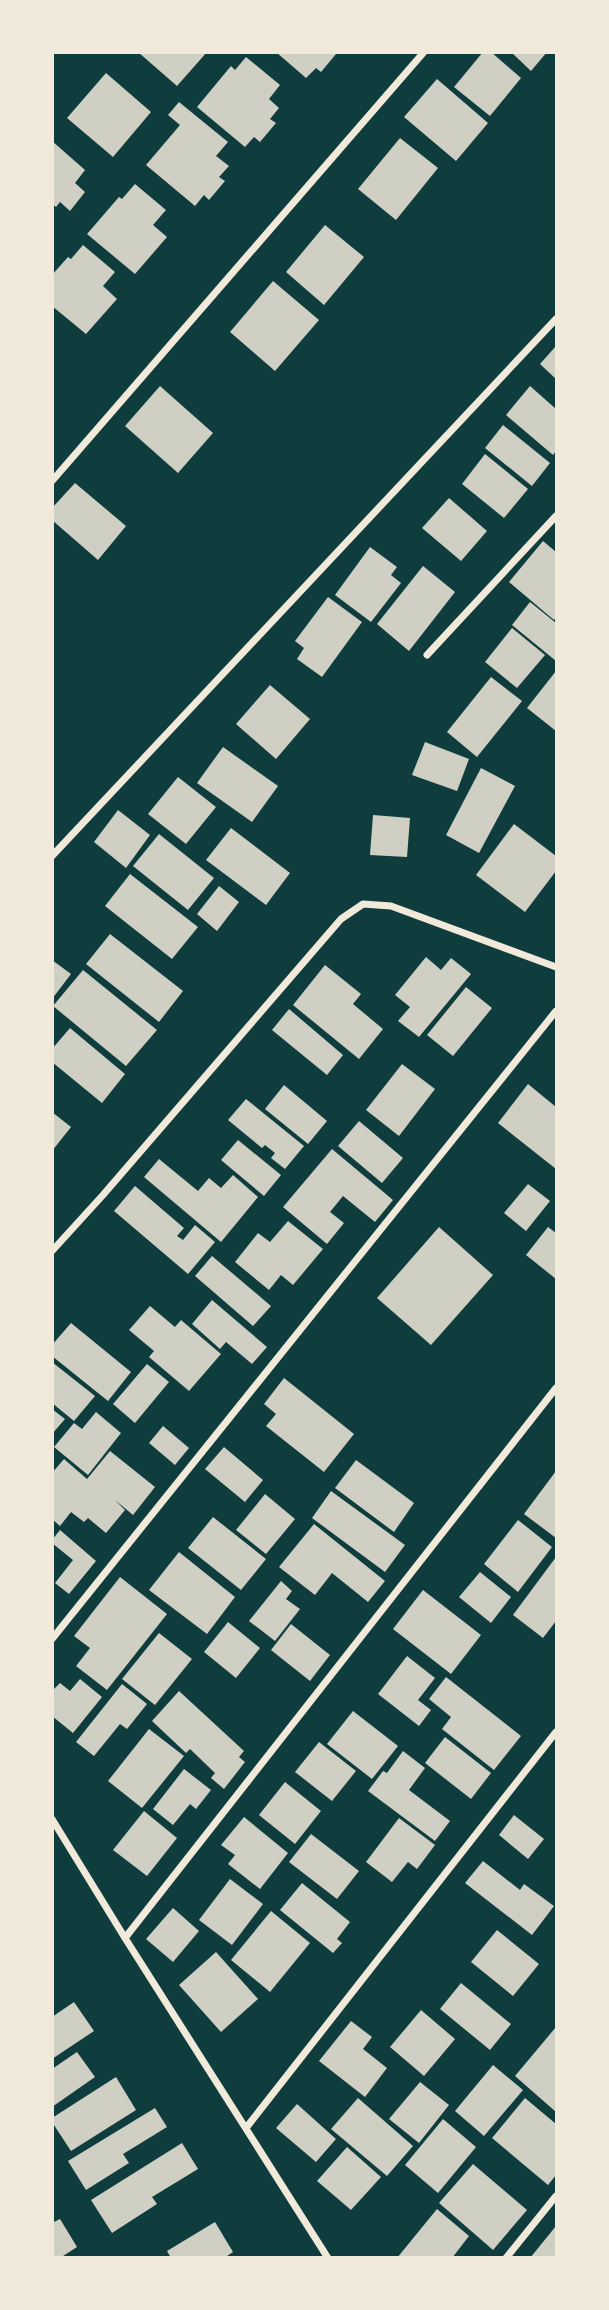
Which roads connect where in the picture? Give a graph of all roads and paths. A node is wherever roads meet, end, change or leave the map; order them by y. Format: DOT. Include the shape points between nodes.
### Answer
graph roads {
  1 [pos="424,52"];
  2 [pos="556,320"];
  3 [pos="52,481"];
  4 [pos="556,516"];
  5 [pos="427,654"];
  6 [pos="52,856"];
  7 [pos="556,967"];
  8 [pos="556,1011"];
  9 [pos="52,1251"];
  10 [pos="556,1388"];
  11 [pos="52,1639"];
  12 [pos="556,1732"];
  13 [pos="52,1819"];
  14 [pos="125,1938"];
  15 [pos="246,2128"];
  16 [pos="556,2196"];
  17 [pos="328,2258"];
  18 [pos="506,2258"];
  1 -- 3 [label="street"];
  2 -- 6 [label="street"];
  4 -- 5 [label="street"];
  7 -- 9 [label="street" via="391,906 363,904 341,919"];
  8 -- 11 [label="street"];
  10 -- 14 [label="street"];
  12 -- 15 [label="street"];
  13 -- 14 [label="street"];
  14 -- 15 [label="street"];
  15 -- 17 [label="street"];
  16 -- 18 [label="street"];
}
